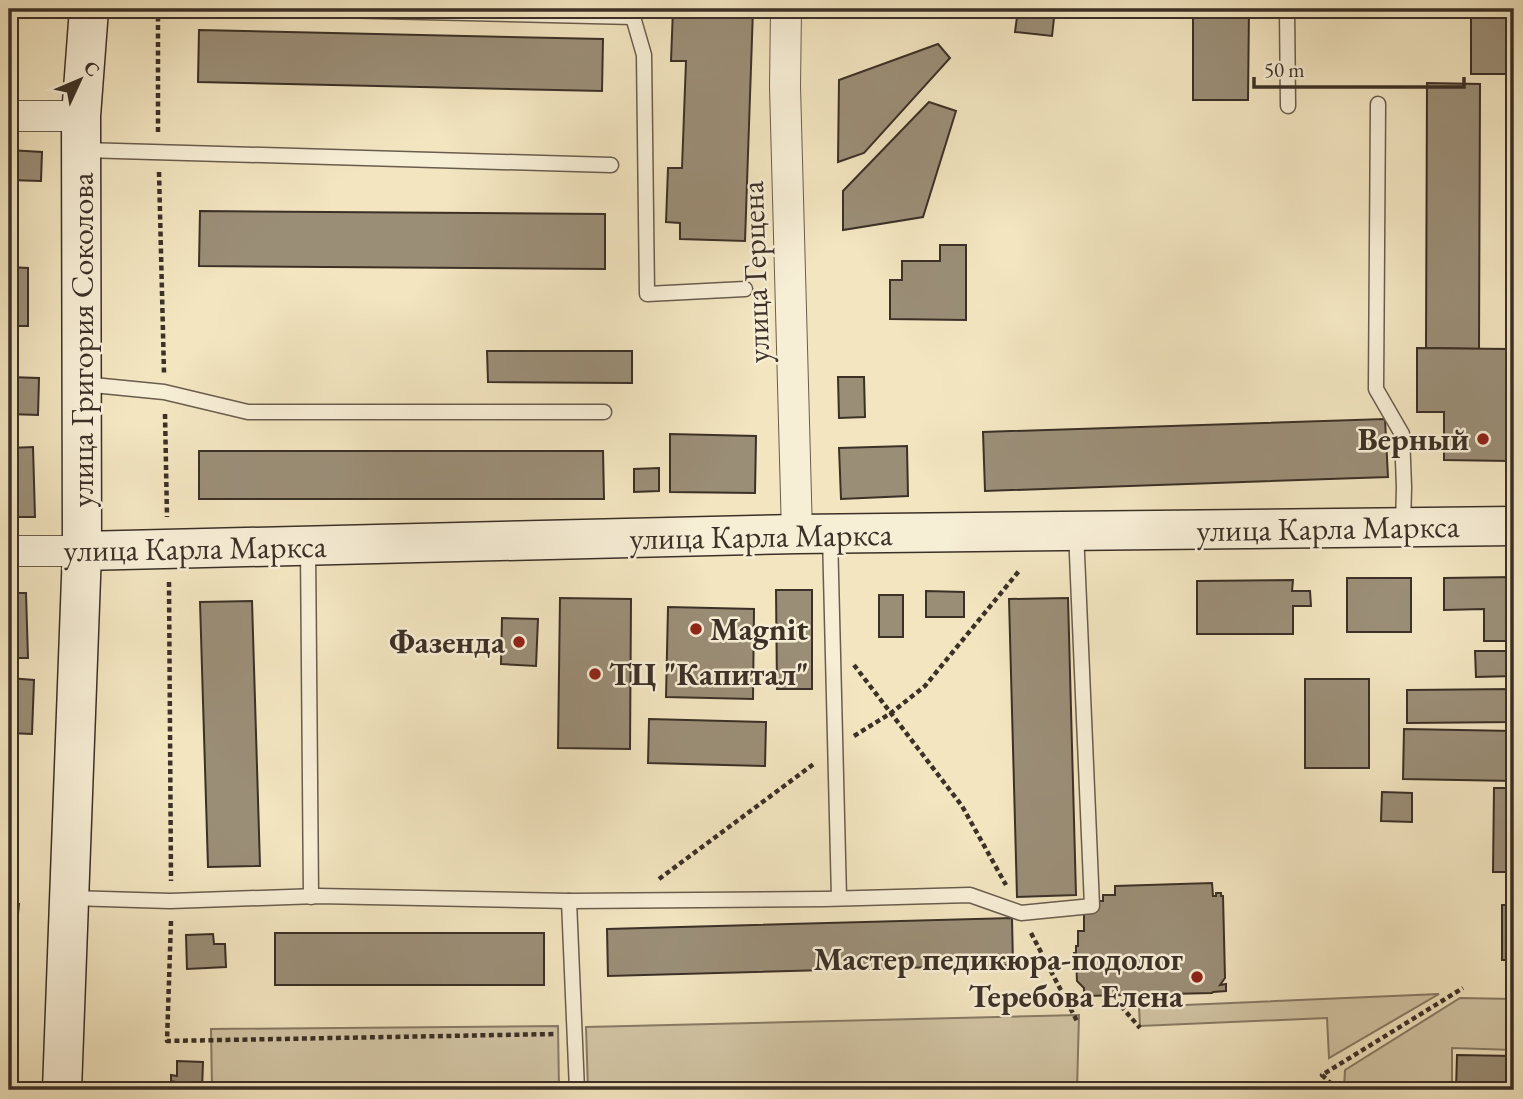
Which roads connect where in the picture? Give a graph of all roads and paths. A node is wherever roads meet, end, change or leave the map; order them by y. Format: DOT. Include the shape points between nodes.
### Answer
graph roads {
  1 [pos="89,9"];
  2 [pos="158,9"];
  3 [pos="293,9"];
  4 [pos="786,9"];
  5 [pos="1287,9"];
  6 [pos="573,12"];
  7 [pos="633,13"];
  8 [pos="1378,103"];
  9 [pos="1288,106"];
  10 [pos="9,116"];
  11 [pos="81,133"];
  12 [pos="158,153"];
  13 [pos="611,165"];
  14 [pos="745,289"];
  15 [pos="82,384"];
  16 [pos="164,392"];
  17 [pos="604,412"];
  18 [pos="167,523"];
  19 [pos="1514,526"];
  20 [pos="1403,527"];
  21 [pos="1076,531"];
  22 [pos="814,534"];
  23 [pos="308,545"];
  24 [pos="9,551"];
  25 [pos="82,551"];
  26 [pos="169,580"];
  27 [pos="833,636"];
  28 [pos="311,897"];
  29 [pos="69,898"];
  30 [pos="839,898"];
  31 [pos="170,901"];
  32 [pos="569,901"];
  33 [pos="1021,913"];
  34 [pos="1463,988"];
  35 [pos="1121,1006"];
  36 [pos="1077,1021"];
  37 [pos="1140,1028"];
  38 [pos="575,1034"];
  39 [pos="62,1090"];
  40 [pos="577,1090"];
  41 [pos="1338,1090"];
  1 -- 11 [label="main road, улица Григория Соколова"];
  2 -- 12 [label="path"];
  3 -- 6 [label="lane"];
  4 -- 22 [label="street, улица Герцена" via="785,86"];
  5 -- 9 [label="lane"];
  6 -- 7 [label="lane"];
  7 -- 14 [label="lane" via="644,55 647,294"];
  8 -- 20 [label="lane" via="1376,389 1402,434"];
  10 -- 11 [label="street"];
  11 -- 12 [label="lane"];
  11 -- 15 [label="main road, улица Григория Соколова"];
  12 -- 13 [label="lane"];
  12 -- 16 [label="path"];
  15 -- 16 [label="lane"];
  15 -- 25 [label="main road, улица Григория Соколова"];
  16 -- 17 [label="lane" via="248,412"];
  16 -- 18 [label="path"];
  19 -- 20 [label="main road, улица Карла Маркса"];
  20 -- 21 [label="main road, улица Карла Маркса"];
  21 -- 22 [label="main road, улица Карла Маркса"];
  21 -- 33 [label="lane" via="1092,906"];
  22 -- 23 [label="main road, улица Карла Маркса"];
  22 -- 27 [label="lane"];
  23 -- 25 [label="main road, улица Карла Маркса"];
  23 -- 28 [label="lane"];
  24 -- 25 [label="street, улица Карла Маркса"];
  25 -- 29 [label="main road, улица Григория Соколова"];
  26 -- 31 [label="path"];
  27 -- 30 [label="lane"];
  27 -- 33 [label="path" via="962,806"];
  28 -- 31 [label="lane"];
  28 -- 32 [label="lane"];
  29 -- 31 [label="lane"];
  29 -- 39 [label="main road, улица Григория Соколова"];
  30 -- 32 [label="lane"];
  30 -- 33 [label="lane" via="970,895"];
  31 -- 38 [label="path" via="167,1041"];
  32 -- 38 [label="lane"];
  33 -- 36 [label="path"];
  34 -- 41 [label="path" via="1322,1075"];
  35 -- 37 [label="path"];
  38 -- 40 [label="lane"];
}
